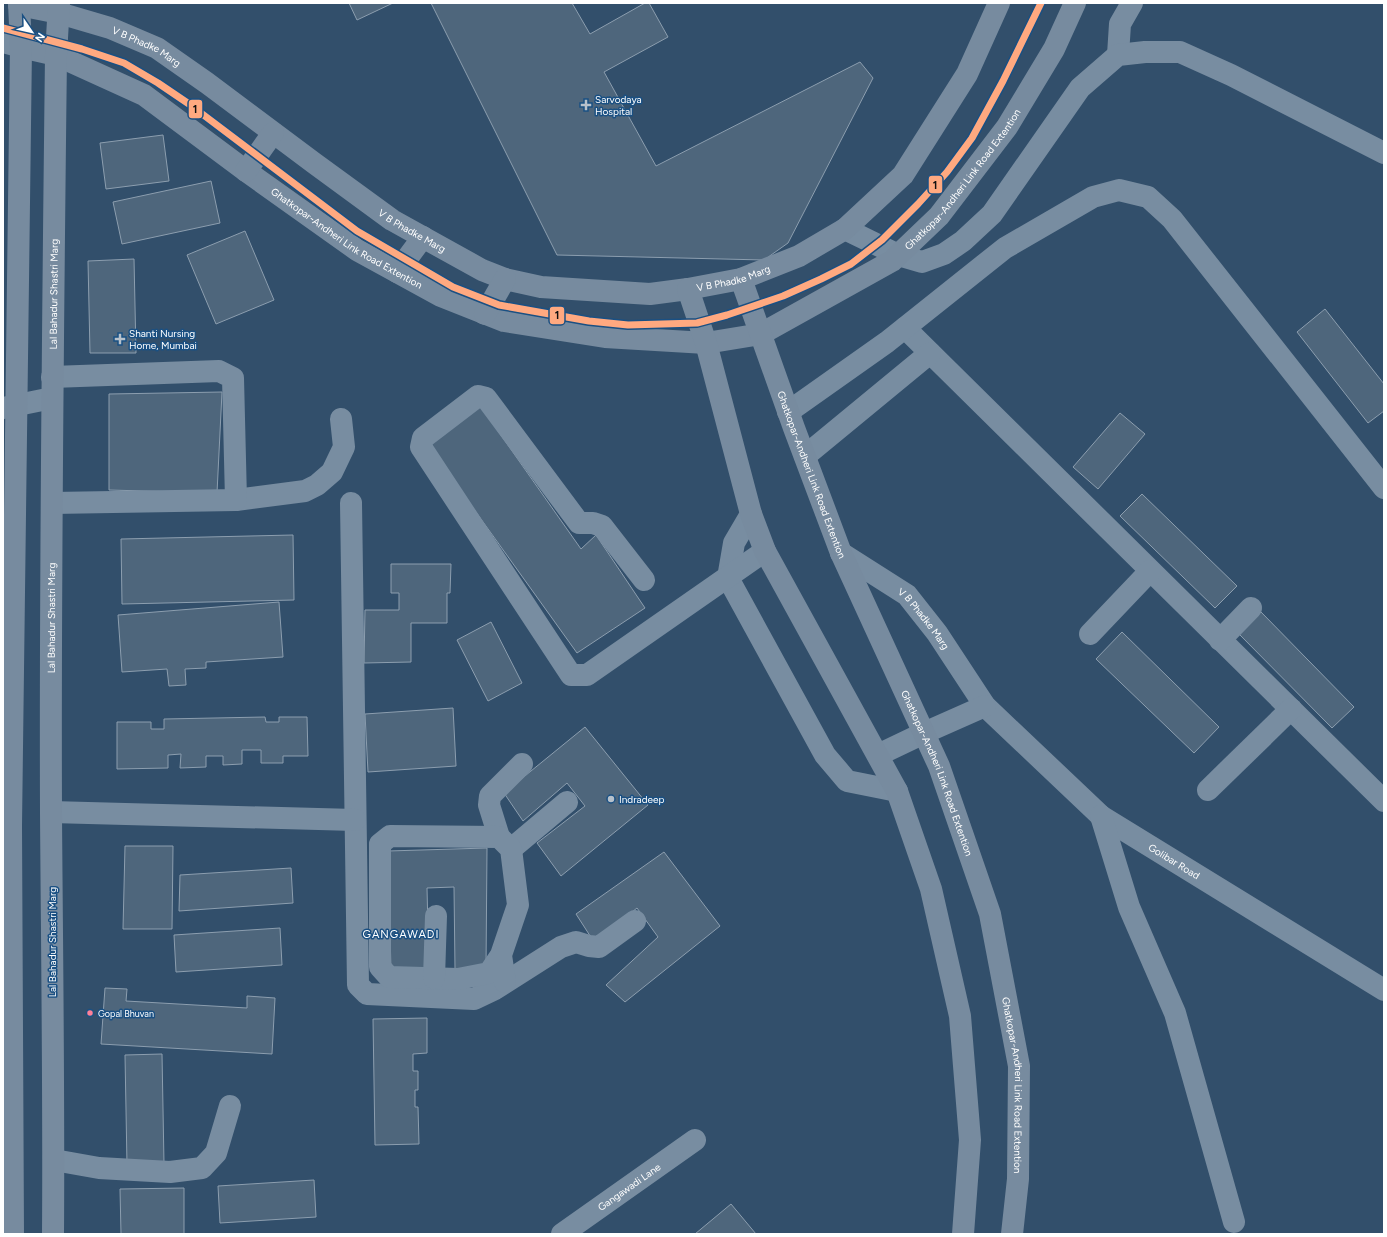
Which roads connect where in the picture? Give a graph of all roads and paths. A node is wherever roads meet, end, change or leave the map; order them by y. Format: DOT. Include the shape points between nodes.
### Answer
graph roads {
  1 [pos="999,3"];
  2 [pos="1075,3"];
  3 [pos="1132,3"];
  4 [pos="17,4"];
  5 [pos="59,8"];
  6 [pos="12,44"];
  7 [pos="56,55"];
  8 [pos="1118,55"];
  9 [pos="273,133"];
  10 [pos="1384,153"];
  11 [pos="246,171"];
  12 [pos="845,229"];
  13 [pos="423,237"];
  14 [pos="898,255"];
  15 [pos="398,272"];
  16 [pos="505,279"];
  17 [pos="741,279"];
  18 [pos="688,290"];
  19 [pos="485,314"];
  20 [pos="905,328"];
  21 [pos="761,334"];
  22 [pos="706,343"];
  23 [pos="930,353"];
  24 [pos="52,388"];
  25 [pos="10,407"];
  26 [pos="788,412"];
  27 [pos="341,419"];
  28 [pos="805,456"];
  29 [pos="1384,487"];
  30 [pos="236,500"];
  31 [pos="52,502"];
  32 [pos="351,503"];
  33 [pos="751,514"];
  34 [pos="765,551"];
  35 [pos="841,553"];
  36 [pos="1150,571"];
  37 [pos="728,578"];
  38 [pos="644,580"];
  39 [pos="1251,608"];
  40 [pos="1090,634"];
  41 [pos="1220,640"];
  42 [pos="985,706"];
  43 [pos="1291,709"];
  44 [pos="924,733"];
  45 [pos="878,755"];
  46 [pos="522,764"];
  47 [pos="1208,790"];
  48 [pos="897,791"];
  49 [pos="1384,801"];
  50 [pos="567,802"];
  51 [pos="51,812"];
  52 [pos="1101,816"];
  53 [pos="355,820"];
  54 [pos="505,843"];
  55 [pos="436,916"];
  56 [pos="635,921"];
  57 [pos="501,955"];
  58 [pos="385,972"];
  59 [pos="434,978"];
  60 [pos="505,982"];
  61 [pos="363,990"];
  62 [pos="1384,990"];
  63 [pos="230,1106"];
  64 [pos="695,1140"];
  65 [pos="54,1160"];
  66 [pos="1234,1222"];
  67 [pos="13,1234"];
  68 [pos="53,1234"];
  69 [pos="562,1234"];
  70 [pos="963,1234"];
  71 [pos="1012,1234"];
  1 -- 12 [label="main road, V B Phadke Marg" via="967,74 903,175"];
  2 -- 14 [label="main road, Ghatkopar-Andheri Link Road Extention" via="1054,49 1007,127 939,216"];
  3 -- 8 [label="street" via="1120,24"];
  4 -- 5 [label="main road, V B Phadke Marg"];
  4 -- 6 [label="main road"];
  5 -- 7 [label="main road, Lal Bahadur Shastri Marg"];
  5 -- 9 [label="main road, V B Phadke Marg" via="157,48"];
  6 -- 7 [label="main road, Ghatkopar-Andheri Link Road Extention"];
  6 -- 25 [label="main road"];
  7 -- 11 [label="main road, Ghatkopar-Andheri Link Road Extention" via="144,95"];
  7 -- 24 [label="main road, Lal Bahadur Shastri Marg"];
  8 -- 10 [label="street" via="1180,52 1231,75"];
  8 -- 14 [label="street" via="1080,88 992,214 963,242 944,254 922,262"];
  9 -- 11 [label="main road"];
  9 -- 13 [label="main road, V B Phadke Marg" via="392,220"];
  11 -- 15 [label="main road, Ghatkopar-Andheri Link Road Extention" via="357,250"];
  12 -- 14 [label="street"];
  12 -- 17 [label="main road, V B Phadke Marg" via="799,256"];
  13 -- 15 [label="main road"];
  13 -- 16 [label="main road, V B Phadke Marg" via="482,270"];
  14 -- 21 [label="main road, Ghatkopar-Andheri Link Road Extention" via="892,261"];
  15 -- 19 [label="main road, Ghatkopar-Andheri Link Road Extention" via="441,296"];
  16 -- 18 [label="main road, V B Phadke Marg" via="541,287 650,294"];
  16 -- 19 [label="main road"];
  17 -- 18 [label="main road, V B Phadke Marg"];
  17 -- 21 [label="main road, Ghatkopar-Andheri Link Road Extention"];
  18 -- 22 [label="main road"];
  19 -- 22 [label="main road, Ghatkopar-Andheri Link Road Extention" via="504,321 606,337"];
  20 -- 23 [label="street"];
  20 -- 26 [label="street"];
  20 -- 29 [label="street" via="1006,248 1093,197 1120,190 1148,197 1172,219"];
  21 -- 22 [label="main road, Ghatkopar-Andheri Link Road Extention"];
  21 -- 26 [label="main road, Ghatkopar-Andheri Link Road Extention"];
  22 -- 33 [label="main road"];
  23 -- 28 [label="street"];
  23 -- 36 [label="street"];
  24 -- 25 [label="street"];
  24 -- 30 [label="street" via="219,371 232,378"];
  24 -- 31 [label="main road, Lal Bahadur Shastri Marg"];
  25 -- 67 [label="main road"];
  26 -- 28 [label="main road, Ghatkopar-Andheri Link Road Extention"];
  27 -- 30 [label="street" via="344,447 332,472 317,485 305,491"];
  28 -- 35 [label="main road, Ghatkopar-Andheri Link Road Extention"];
  30 -- 31 [label="street"];
  31 -- 51 [label="main road, Lal Bahadur Shastri Marg"];
  32 -- 53 [label="street"];
  33 -- 34 [label="main road"];
  33 -- 37 [label="street" via="734,543"];
  34 -- 37 [label="street"];
  34 -- 45 [label="main road"];
  35 -- 42 [label="street, V B Phadke Marg" via="907,595 937,633"];
  35 -- 44 [label="main road, Ghatkopar-Andheri Link Road Extention"];
  36 -- 40 [label="street"];
  36 -- 41 [label="street"];
  37 -- 38 [label="street" via="587,675 571,675 421,447 423,438 478,396 486,398 579,523 602,526"];
  37 -- 48 [label="street" via="825,755 847,781"];
  39 -- 41 [label="street"];
  41 -- 43 [label="street"];
  42 -- 44 [label="street"];
  42 -- 52 [label="street, Golibar Road"];
  43 -- 47 [label="street"];
  43 -- 49 [label="street"];
  44 -- 45 [label="street"];
  44 -- 71 [label="main road, Ghatkopar-Andheri Link Road Extention" via="949,792 990,914 1019,1066 1018,1179"];
  45 -- 48 [label="main road"];
  46 -- 54 [label="street" via="490,796 489,805"];
  48 -- 70 [label="main road" via="931,889 960,1016 970,1140"];
  50 -- 54 [label="street"];
  51 -- 53 [label="street"];
  51 -- 65 [label="main road, Lal Bahadur Shastri Marg"];
  52 -- 62 [label="street, Golibar Road"];
  52 -- 66 [label="street" via="1129,907 1175,1013"];
  53 -- 61 [label="street" via="358,985"];
  54 -- 57 [label="street" via="518,905"];
  54 -- 58 [label="street" via="390,836 380,844 380,968"];
  55 -- 59 [label="street"];
  56 -- 60 [label="street" via="599,947 576,942 561,947"];
  57 -- 59 [label="street" via="489,973 458,979"];
  57 -- 60 [label="street"];
  58 -- 59 [label="street" via="389,977"];
  58 -- 61 [label="street"];
  60 -- 61 [label="street" via="474,999 367,994"];
  63 -- 65 [label="street" via="216,1153 202,1168 170,1172 99,1168"];
  64 -- 69 [label="street, Gangawadi Lane"];
  65 -- 68 [label="main road, Lal Bahadur Shastri Marg"];
}
